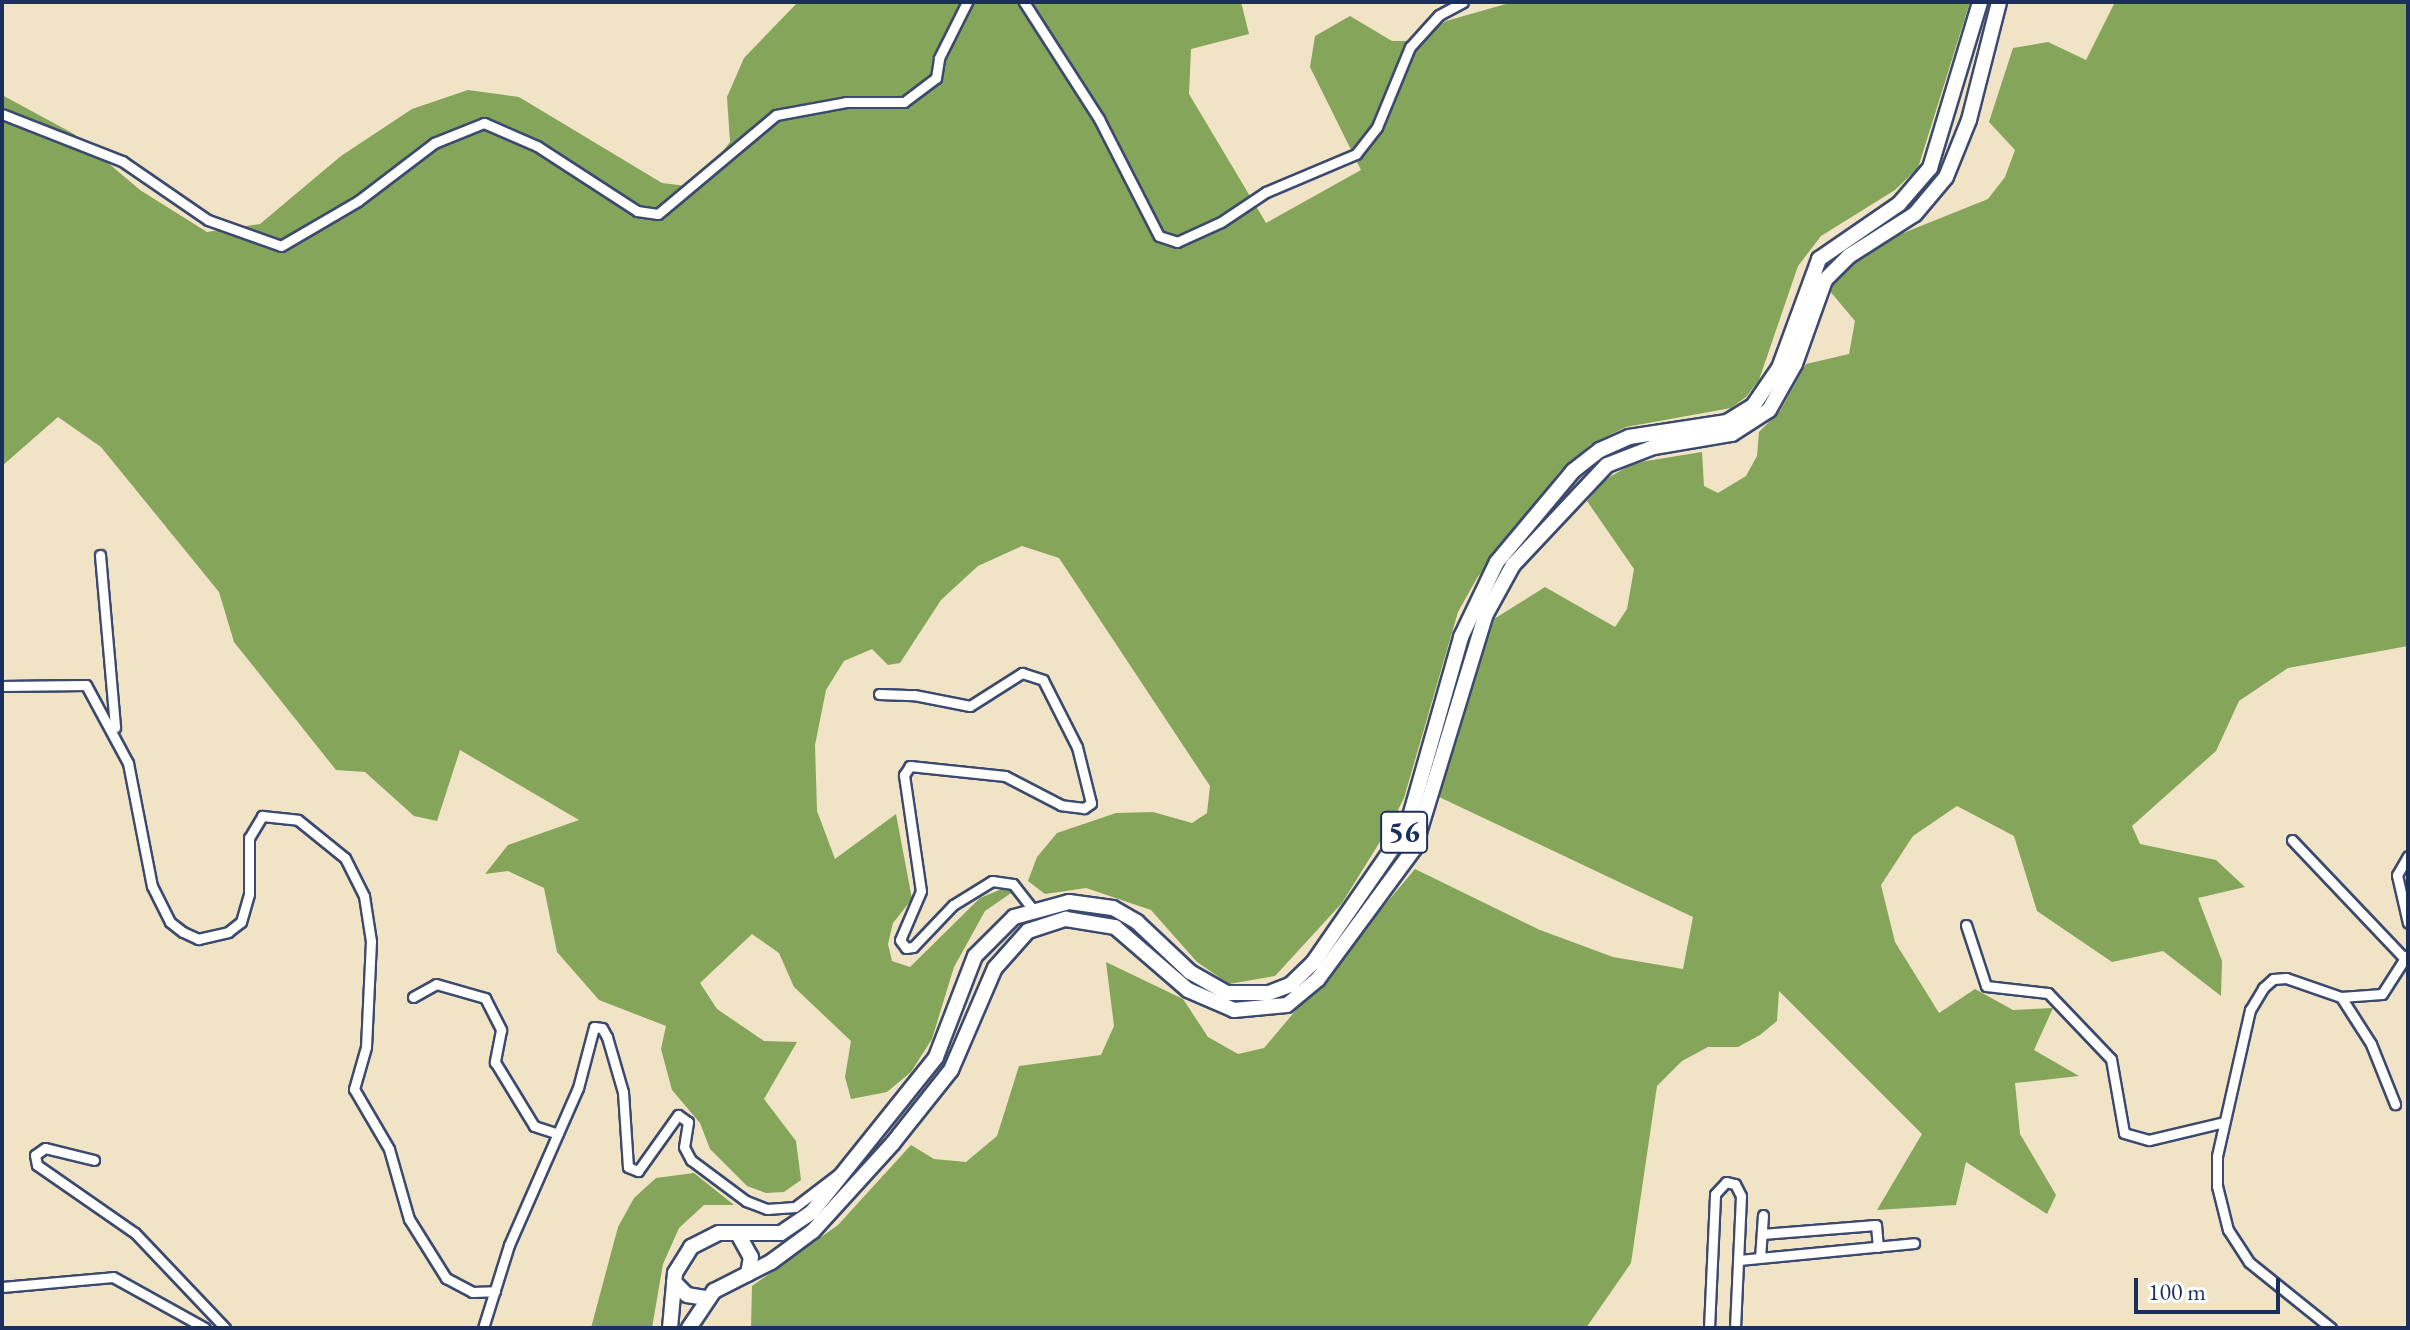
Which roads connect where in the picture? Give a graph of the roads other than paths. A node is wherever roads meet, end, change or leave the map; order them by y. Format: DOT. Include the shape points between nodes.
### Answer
graph roads {
  1 [pos="967,2"];
  2 [pos="1024,2"];
  3 [pos="1463,2"];
  4 [pos="1980,2"];
  5 [pos="1999,2"];
  6 [pos="2,114"];
  7 [pos="100,555"];
  8 [pos="2,686"];
  9 [pos="879,694"];
  10 [pos="115,732"];
  11 [pos="2292,840"];
  12 [pos="2408,856"];
  13 [pos="1033,910"];
  14 [pos="2408,923"];
  15 [pos="1966,925"];
  16 [pos="2406,956"];
  17 [pos="413,997"];
  18 [pos="2341,997"];
  19 [pos="2395,1104"];
  20 [pos="2224,1122"];
  21 [pos="558,1134"];
  22 [pos="94,1160"];
  23 [pos="855,1163"];
  24 [pos="1763,1215"];
  25 [pos="738,1234"];
  26 [pos="1762,1234"];
  27 [pos="1914,1243"];
  28 [pos="1878,1247"];
  29 [pos="1760,1258"];
  30 [pos="1739,1260"];
  31 [pos="748,1274"];
  32 [pos="674,1282"];
  33 [pos="2,1287"];
  34 [pos="495,1291"];
  35 [pos="705,1298"];
  36 [pos="205,1328"];
  37 [pos="225,1328"];
  38 [pos="483,1328"];
  39 [pos="670,1328"];
  40 [pos="689,1328"];
  41 [pos="1709,1328"];
  42 [pos="1735,1328"];
  43 [pos="2331,1328"];
  1 -- 6 [label="street" via="939,58 936,78 904,102 846,102 776,115 658,214 637,211 537,146 484,123 434,143 358,201 281,246 208,220 122,161"];
  2 -- 3 [label="street" via="1099,119 1159,236 1177,242 1221,222 1266,192 1356,154 1377,127 1410,47 1439,15"];
  4 -- 13 [label="main road, 56" via="1930,168 1899,204 1819,259 1779,368 1753,406 1727,422 1629,437 1600,450 1573,471 1497,562 1461,637 1407,827 1313,963 1290,985 1269,993 1227,993 1190,972 1137,922 1113,908 1069,902"];
  5 -- 31 [label="main road, 56" via="1969,120 1946,177 1915,214 1831,273 1795,364 1769,410 1732,434 1654,447 1607,465 1513,565 1486,614 1414,849 1318,979 1287,1005 1234,1010 1188,990 1115,927 1066,919 1028,931 995,968 951,1070 893,1143 813,1231"];
  7 -- 10 [label="street"];
  8 -- 10 [label="street" via="86,685"];
  9 -- 13 [label="street" via="970,706 1022,673 1043,680 1077,747 1091,803 1081,808 1061,805 1005,776 910,766 904,775 921,891 900,940 906,948 913,947 953,905 992,881 1013,884"];
  10 -- 34 [label="street" via="136,789 152,886 170,922 183,932 198,939 214,937 241,922 249,894 249,838 262,816 298,820 345,858 364,896 371,941 366,1047 354,1089 389,1149 409,1219 446,1278 464,1290"];
  11 -- 16 [label="street"];
  12 -- 14 [label="street" via="2397,875"];
  13 -- 23 [label="main road, 56" via="1014,917 984,942 966,971 936,1057"];
  15 -- 20 [label="street" via="1986,986 2048,993 2111,1059 2124,1133 2149,1140"];
  16 -- 18 [label="street" via="2382,994"];
  17 -- 21 [label="street" via="436,984 459,986 485,998 501,1030 495,1062 534,1126"];
  18 -- 19 [label="street" via="2371,1044"];
  18 -- 20 [label="street" via="2286,978 2273,979 2263,988 2250,1010"];
  20 -- 43 [label="street" via="2217,1186 2228,1230 2249,1262"];
  21 -- 23 [label="street" via="578,1088 587,1037 598,1026 607,1037 623,1092 628,1167 638,1171 678,1115 688,1122 684,1147 691,1160 746,1201 767,1209 795,1207"];
  21 -- 34 [label="street" via="509,1245"];
  22 -- 37 [label="street" via="45,1148 35,1155 37,1165 135,1233"];
  23 -- 25 [label="main road, 56" via="792,1228 767,1236"];
  24 -- 26 [label="street"];
  25 -- 31 [label="main road" via="751,1257"];
  25 -- 32 [label="main road, 56" via="698,1240 683,1256"];
  26 -- 28 [label="street" via="1876,1225"];
  26 -- 29 [label="street"];
  27 -- 28 [label="street"];
  28 -- 29 [label="street"];
  29 -- 30 [label="street"];
  30 -- 41 [label="street" via="1741,1196 1735,1184 1726,1182 1715,1194"];
  30 -- 42 [label="street"];
  31 -- 35 [label="main road, 56"];
  32 -- 35 [label="main road" via="687,1295"];
  32 -- 39 [label="main road, 56"];
  33 -- 36 [label="street" via="113,1277"];
  34 -- 38 [label="street"];
  35 -- 40 [label="main road"];
}
